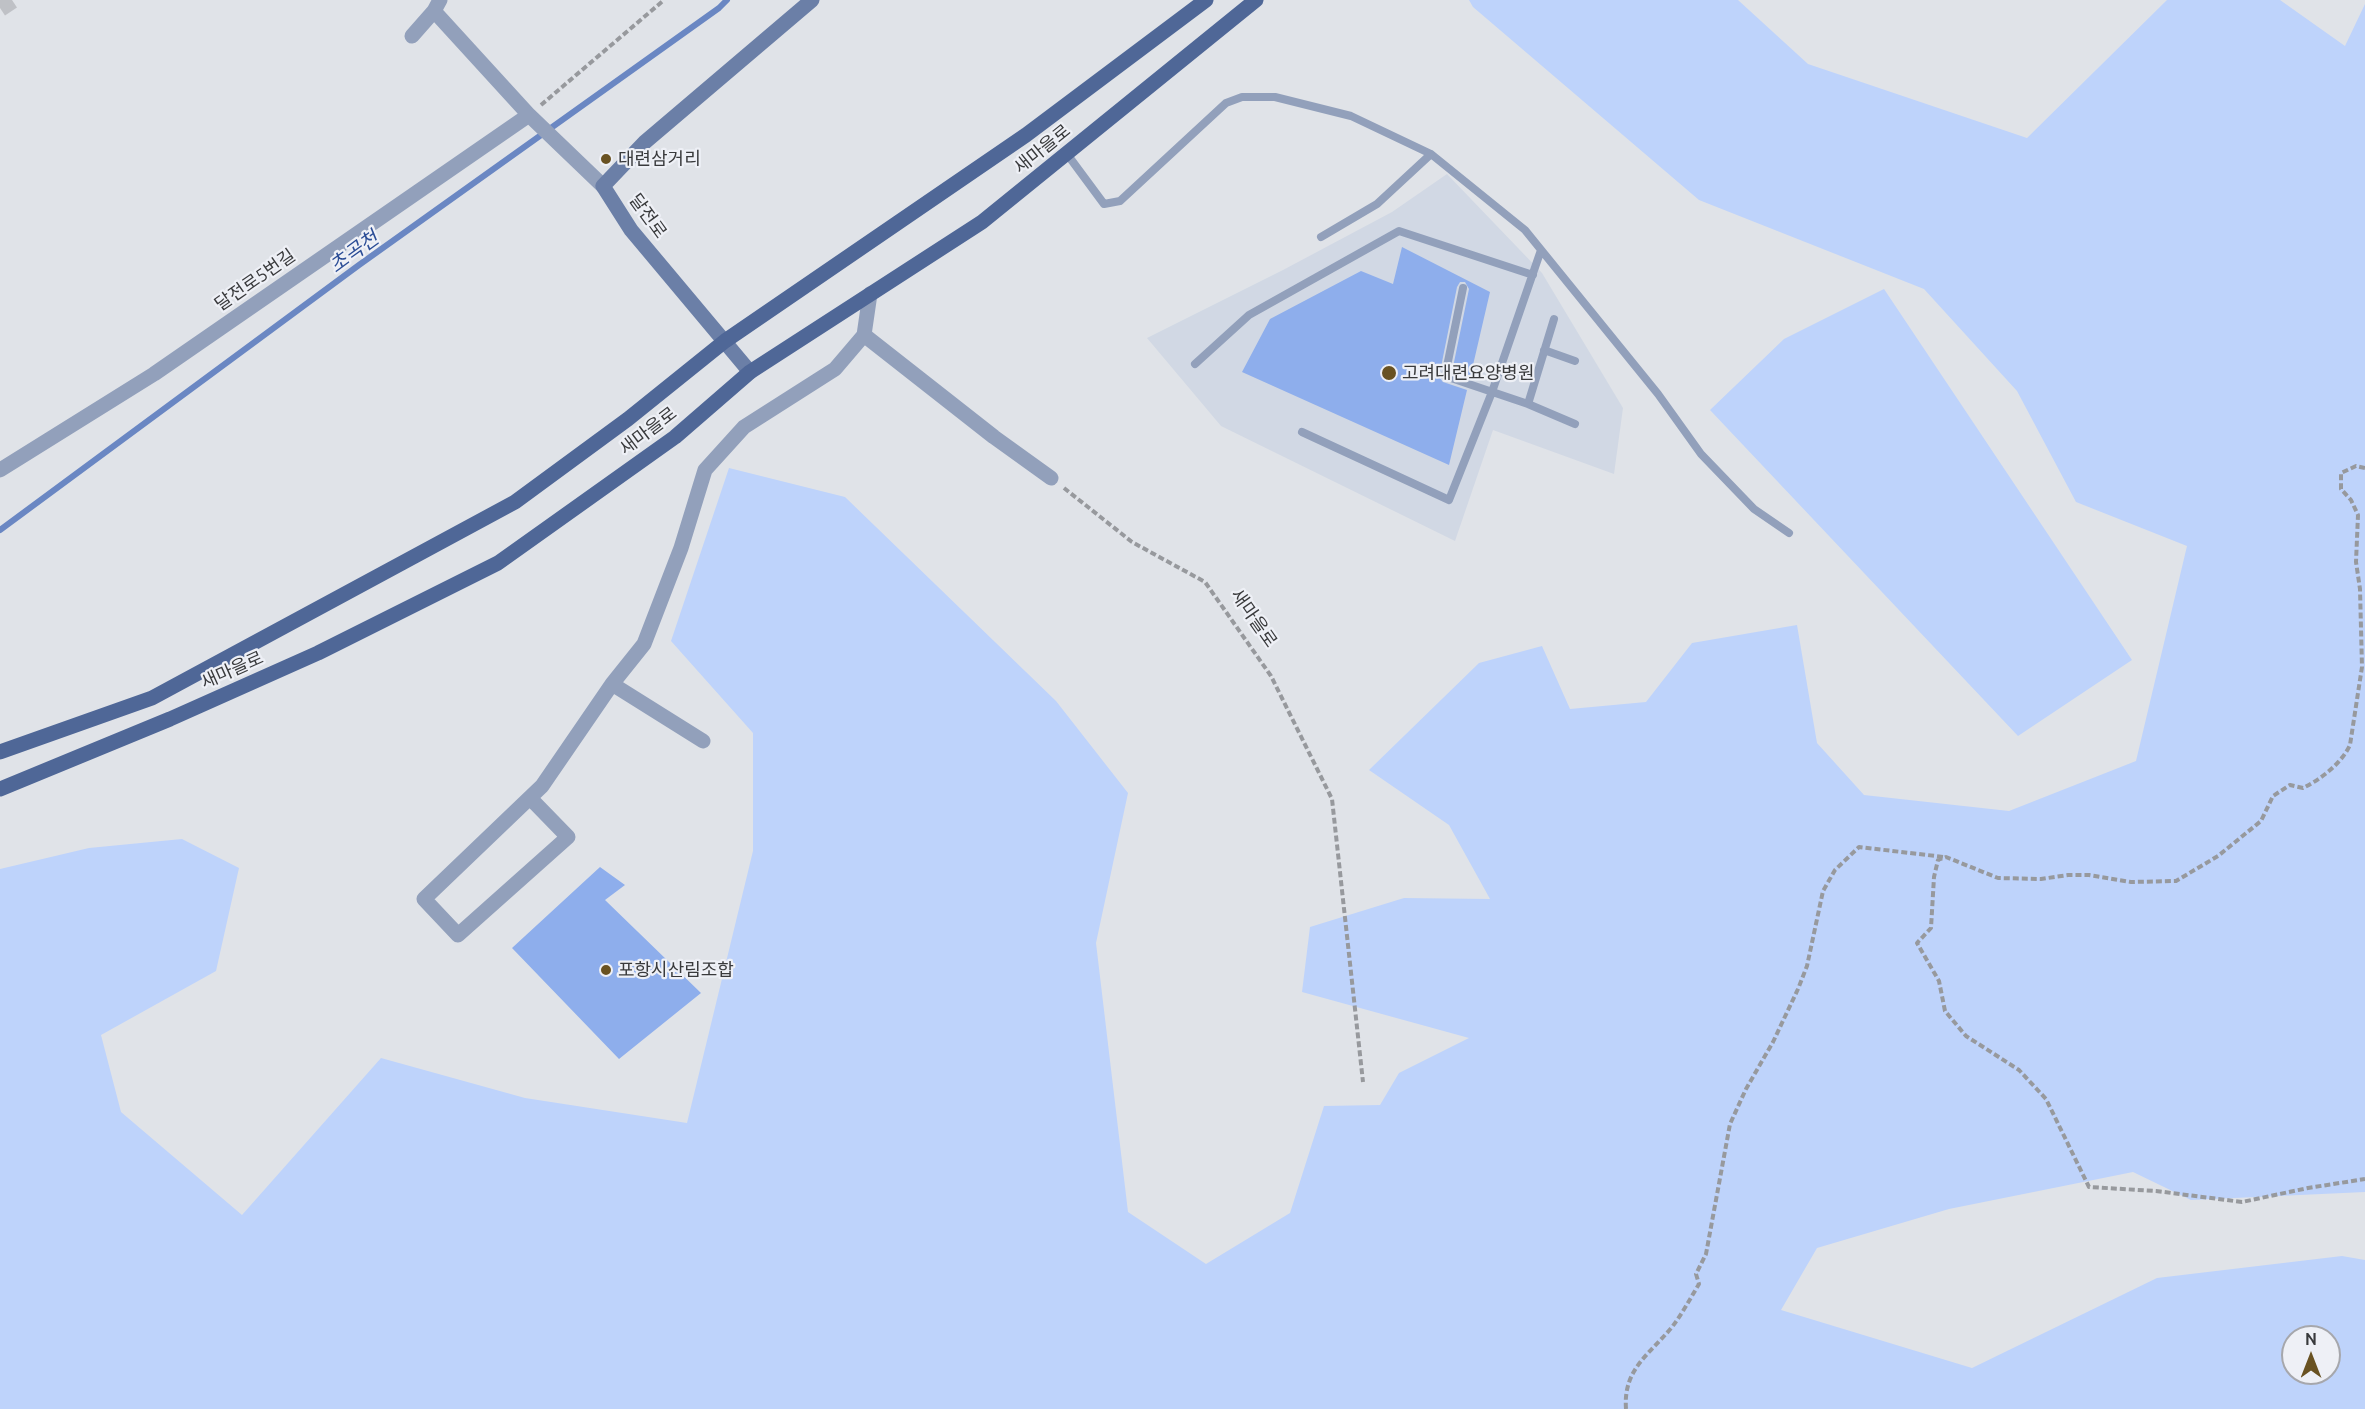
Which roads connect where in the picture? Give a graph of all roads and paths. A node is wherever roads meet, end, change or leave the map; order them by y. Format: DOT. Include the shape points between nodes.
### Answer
graph roads {
  1 [pos="664,0"];
  2 [pos="1206,0"];
  3 [pos="1256,0"];
  4 [pos="805,2"];
  5 [pos="437,6"];
  6 [pos="412,36"];
  7 [pos="532,118"];
  8 [pos="1066,154"];
  9 [pos="1431,154"];
  10 [pos="603,186"];
  11 [pos="1321,237"];
  12 [pos="1541,250"];
  13 [pos="1533,275"];
  14 [pos="1463,288"];
  15 [pos="870,294"];
  16 [pos="1554,319"];
  17 [pos="864,335"];
  18 [pos="726,341"];
  19 [pos="1544,350"];
  20 [pos="1575,362"];
  21 [pos="1195,364"];
  22 [pos="750,372"];
  23 [pos="1492,392"];
  24 [pos="1528,404"];
  25 [pos="1575,424"];
  26 [pos="1302,432"];
  27 [pos="2365,468"];
  28 [pos="0,470"];
  29 [pos="1052,478"];
  30 [pos="1789,533"];
  31 [pos="612,684"];
  32 [pos="703,741"];
  33 [pos="0,752"];
  34 [pos="0,789"];
  35 [pos="531,799"];
  36 [pos="1946,857"];
  37 [pos="1363,1082"];
  38 [pos="2365,1179"];
  39 [pos="1626,1409"];
  1 -- 7 [label="path"];
  2 -- 18 [label="main road, 새마을로" via="1026,135"];
  3 -- 8 [label="main road, 새마을로"];
  4 -- 10 [label="street" via="645,142"];
  5 -- 6 [label="street"];
  5 -- 7 [label="street"];
  7 -- 10 [label="street"];
  7 -- 28 [label="street, 달전로5번길" via="154,374"];
  8 -- 9 [label="lane" via="1104,204 1120,201 1226,103 1242,96 1275,97 1351,116"];
  8 -- 15 [label="main road, 새마을로" via="982,222"];
  9 -- 11 [label="lane" via="1377,204"];
  9 -- 12 [label="lane" via="1525,230"];
  10 -- 18 [label="street, 달전로" via="631,230"];
  12 -- 13 [label="lane"];
  12 -- 30 [label="lane" via="1659,394 1701,454 1754,509"];
  13 -- 21 [label="lane" via="1399,231 1249,315"];
  13 -- 23 [label="lane"];
  14 -- 23 [label="lane" via="1445,376"];
  15 -- 17 [label="street"];
  15 -- 22 [label="main road, 새마을로"];
  16 -- 19 [label="lane"];
  17 -- 29 [label="street"];
  17 -- 31 [label="street" via="835,369 744,427 705,470 681,548 644,644"];
  18 -- 22 [label="street, 달전로"];
  18 -- 33 [label="main road, 새마을로" via="515,502 152,698"];
  19 -- 20 [label="lane"];
  19 -- 24 [label="lane"];
  22 -- 34 [label="main road, 새마을로" via="675,437 498,564 318,653"];
  23 -- 24 [label="lane"];
  23 -- 26 [label="lane" via="1449,500"];
  24 -- 25 [label="lane"];
  27 -- 36 [label="path" via="2356,466 2341,473 2341,489 2358,515 2356,562 2362,667 2350,745 2320,780 2303,788 2290,785 2273,796 2261,821 2218,856 2176,881 2131,882 2089,875 1998,878"];
  29 -- 37 [label="path, 새마을로" via="1132,542 1205,582 1271,676 1332,799"];
  31 -- 32 [label="street"];
  31 -- 35 [label="street"];
  35 -- 35 [label="street" via="424,899 458,935 568,837"];
  36 -- 38 [label="path" via="1938,860 1934,877 1931,928 1917,943 1939,981 1945,1011 1966,1036 2019,1070 2046,1099 2089,1187 2242,1202"];
  36 -- 39 [label="path" via="1859,847 1829,878 1798,989 1730,1124 1706,1254 1696,1274 1699,1284 1671,1328 1632,1373 1626,1387"];
}
